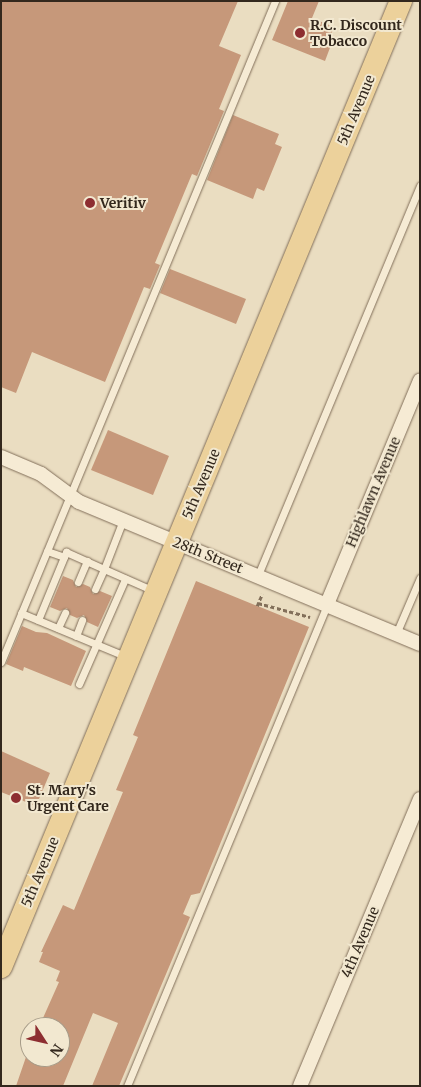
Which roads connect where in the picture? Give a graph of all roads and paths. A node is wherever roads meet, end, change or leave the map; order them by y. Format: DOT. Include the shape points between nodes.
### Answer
graph roads {
  1 [pos="275,1"];
  2 [pos="401,1"];
  3 [pos="420,185"];
  4 [pos="420,381"];
  5 [pos="1,457"];
  6 [pos="70,496"];
  7 [pos="123,520"];
  8 [pos="177,542"];
  9 [pos="47,551"];
  10 [pos="64,557"];
  11 [pos="87,561"];
  12 [pos="104,569"];
  13 [pos="258,576"];
  14 [pos="420,578"];
  15 [pos="125,579"];
  16 [pos="78,582"];
  17 [pos="95,589"];
  18 [pos="156,592"];
  19 [pos="261,595"];
  20 [pos="327,604"];
  21 [pos="22,613"];
  22 [pos="64,613"];
  23 [pos="313,614"];
  24 [pos="38,620"];
  25 [pos="82,620"];
  26 [pos="58,628"];
  27 [pos="396,634"];
  28 [pos="76,636"];
  29 [pos="420,644"];
  30 [pos="96,645"];
  31 [pos="129,658"];
  32 [pos="1,662"];
  33 [pos="79,684"];
  34 [pos="420,799"];
  35 [pos="1,967"];
  36 [pos="127,1086"];
  37 [pos="300,1086"];
  1 -- 6 [label="lane"];
  2 -- 8 [label="main road, 5th Avenue"];
  3 -- 13 [label="lane"];
  4 -- 20 [label="street, Highlawn Avenue"];
  5 -- 6 [label="street, 28th Street" via="40,474"];
  6 -- 7 [label="street, 28th Street"];
  6 -- 9 [label="lane"];
  7 -- 8 [label="street, 28th Street"];
  7 -- 12 [label="lane"];
  8 -- 13 [label="street, 28th Street"];
  8 -- 18 [label="main road, 5th Avenue"];
  9 -- 10 [label="lane"];
  9 -- 21 [label="lane"];
  10 -- 11 [label="lane" via="66,552"];
  10 -- 24 [label="lane"];
  11 -- 12 [label="lane"];
  11 -- 16 [label="lane"];
  12 -- 15 [label="lane"];
  12 -- 17 [label="lane"];
  13 -- 20 [label="street, 28th Street"];
  14 -- 27 [label="lane"];
  15 -- 18 [label="lane"];
  15 -- 30 [label="lane"];
  18 -- 31 [label="main road, 5th Avenue"];
  19 -- 23 [label="path" via="257,605 310,617"];
  20 -- 27 [label="street, 28th Street"];
  20 -- 36 [label="lane"];
  21 -- 24 [label="lane"];
  21 -- 32 [label="lane"];
  22 -- 26 [label="lane"];
  24 -- 26 [label="lane"];
  25 -- 28 [label="lane"];
  26 -- 28 [label="lane"];
  27 -- 29 [label="street, 28th Street"];
  28 -- 30 [label="lane"];
  30 -- 31 [label="lane"];
  30 -- 33 [label="lane"];
  31 -- 35 [label="main road, 5th Avenue"];
  34 -- 37 [label="street, 4th Avenue"];
}
